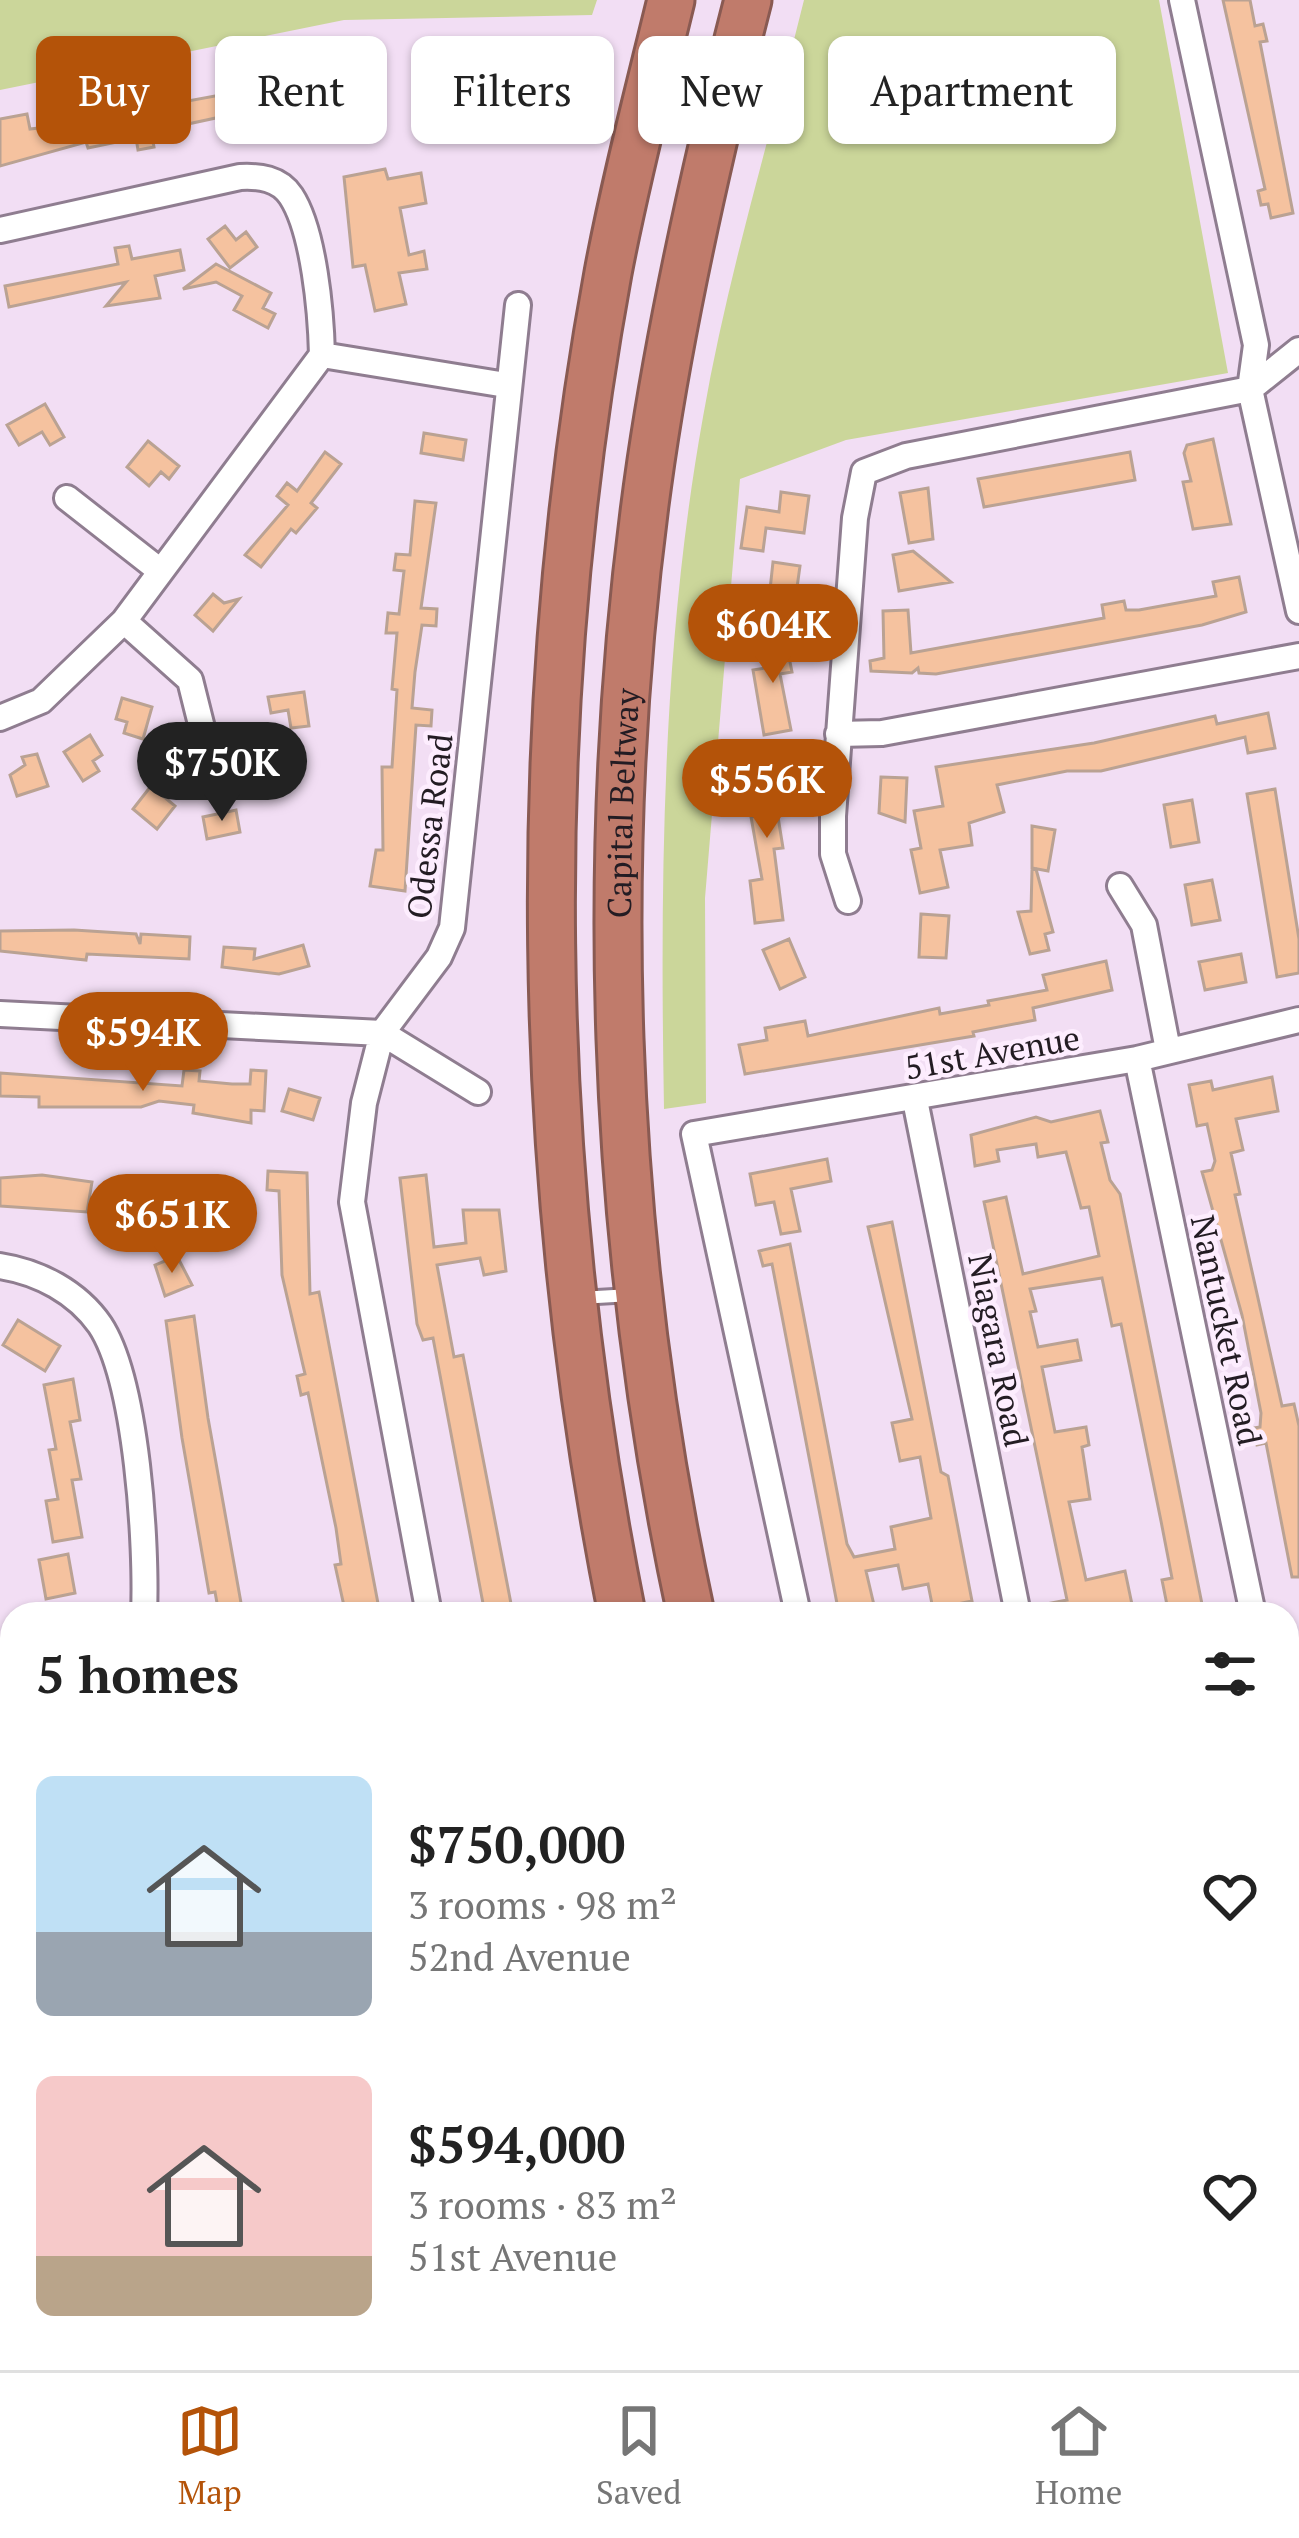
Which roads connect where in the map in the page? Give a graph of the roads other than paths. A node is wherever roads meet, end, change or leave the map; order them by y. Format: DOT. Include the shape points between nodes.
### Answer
graph roads {
  1 [pos="671,0"];
  2 [pos="748,0"];
  3 [pos="1182,0"];
  4 [pos="0,230"];
  5 [pos="518,304"];
  6 [pos="1299,350"];
  7 [pos="322,355"];
  8 [pos="506,386"];
  9 [pos="1250,388"];
  10 [pos="67,498"];
  11 [pos="159,570"];
  12 [pos="1299,611"];
  13 [pos="124,621"];
  14 [pos="1299,656"];
  15 [pos="0,718"];
  16 [pos="838,734"];
  17 [pos="204,736"];
  18 [pos="1120,886"];
  19 [pos="848,902"];
  20 [pos="0,1014"];
  21 [pos="1299,1020"];
  22 [pos="382,1034"];
  23 [pos="1168,1050"];
  24 [pos="1137,1059"];
  25 [pos="478,1092"];
  26 [pos="915,1100"];
  27 [pos="0,1266"];
  28 [pos="640,1294"];
  29 [pos="572,1299"];
  30 [pos="145,1602"];
  31 [pos="427,1602"];
  32 [pos="620,1602"];
  33 [pos="689,1602"];
  34 [pos="795,1602"];
  35 [pos="1016,1602"];
  36 [pos="1250,1602"];
  1 -- 29 [label="highway, Capital Beltway" via="608,273 561,640 552,980"];
  2 -- 28 [label="highway, Capital Beltway" via="681,282 630,648 620,980"];
  3 -- 9 [label="street" via="1256,345"];
  4 -- 7 [label="street" via="240,177 271,180 297,209"];
  5 -- 8 [label="street, Odessa Road"];
  6 -- 9 [label="street"];
  7 -- 8 [label="street"];
  7 -- 11 [label="street"];
  8 -- 22 [label="street, Odessa Road" via="452,928"];
  9 -- 12 [label="street"];
  9 -- 16 [label="street" via="872,465 859,484"];
  10 -- 11 [label="street"];
  11 -- 13 [label="street"];
  13 -- 15 [label="street" via="41,701"];
  13 -- 17 [label="street" via="190,680"];
  14 -- 16 [label="street" via="882,733"];
  16 -- 19 [label="street" via="833,854"];
  18 -- 23 [label="street" via="1144,925"];
  20 -- 22 [label="street"];
  21 -- 23 [label="street, 51st Avenue"];
  22 -- 25 [label="street"];
  22 -- 31 [label="street, Odessa Road" via="352,1202"];
  23 -- 24 [label="street, 51st Avenue"];
  24 -- 26 [label="street, 51st Avenue"];
  24 -- 36 [label="street, Nantucket Road"];
  26 -- 34 [label="street, 51st Avenue" via="694,1135"];
  26 -- 35 [label="street, Niagara Road"];
  27 -- 30 [label="street" via="66,1290 108,1341 142,1514"];
  28 -- 29 [label="lane"];
  28 -- 33 [label="highway, Capital Beltway"];
  29 -- 32 [label="highway, Capital Beltway"];
}
